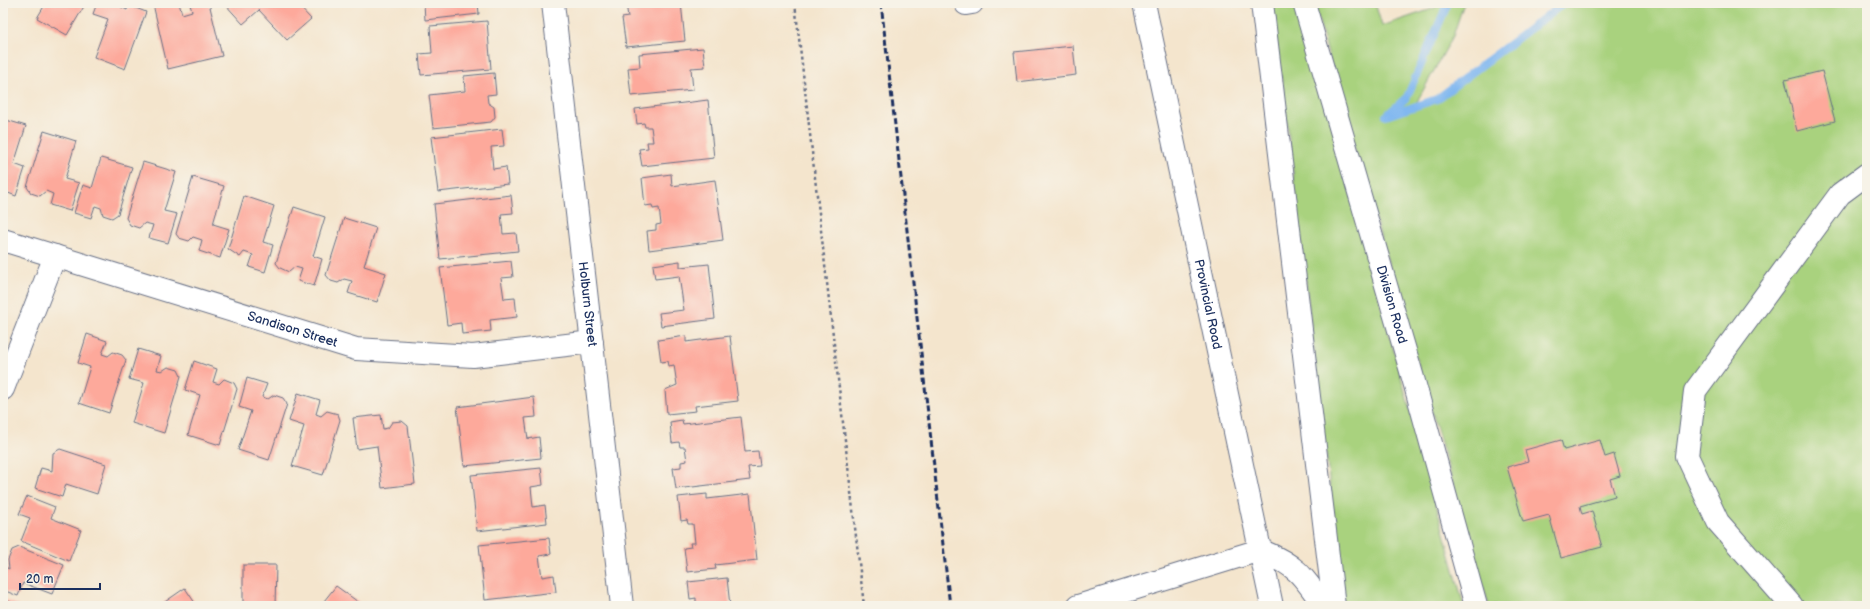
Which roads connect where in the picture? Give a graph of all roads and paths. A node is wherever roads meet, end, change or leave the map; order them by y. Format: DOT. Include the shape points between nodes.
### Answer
graph roads {
  1 [pos="553,3"];
  2 [pos="795,3"];
  3 [pos="1144,3"];
  4 [pos="1262,3"];
  5 [pos="1304,3"];
  6 [pos="1867,174"];
  7 [pos="3,240"];
  8 [pos="55,256"];
  9 [pos="592,342"];
  10 [pos="3,389"];
  11 [pos="1260,550"];
  12 [pos="622,606"];
  13 [pos="864,606"];
  14 [pos="1078,606"];
  15 [pos="1272,606"];
  16 [pos="1324,606"];
  17 [pos="1334,606"];
  18 [pos="1476,606"];
  19 [pos="1792,606"];
  1 -- 9 [label="main road, Holburn Street"];
  2 -- 13 [label="path"];
  3 -- 11 [label="main road, Provincial Road"];
  4 -- 17 [label="main road"];
  5 -- 18 [label="main road, Division Road"];
  6 -- 19 [label="main road" via="1840,194 1695,391 1687,456 1718,522"];
  7 -- 8 [label="main road, Sandison Street"];
  8 -- 9 [label="main road, Sandison Street" via="356,349 473,356"];
  8 -- 10 [label="main road"];
  9 -- 12 [label="main road, Holburn Street"];
  11 -- 14 [label="main road"];
  11 -- 15 [label="main road, Provincial Road"];
  11 -- 16 [label="main road" via="1296,569"];
}
